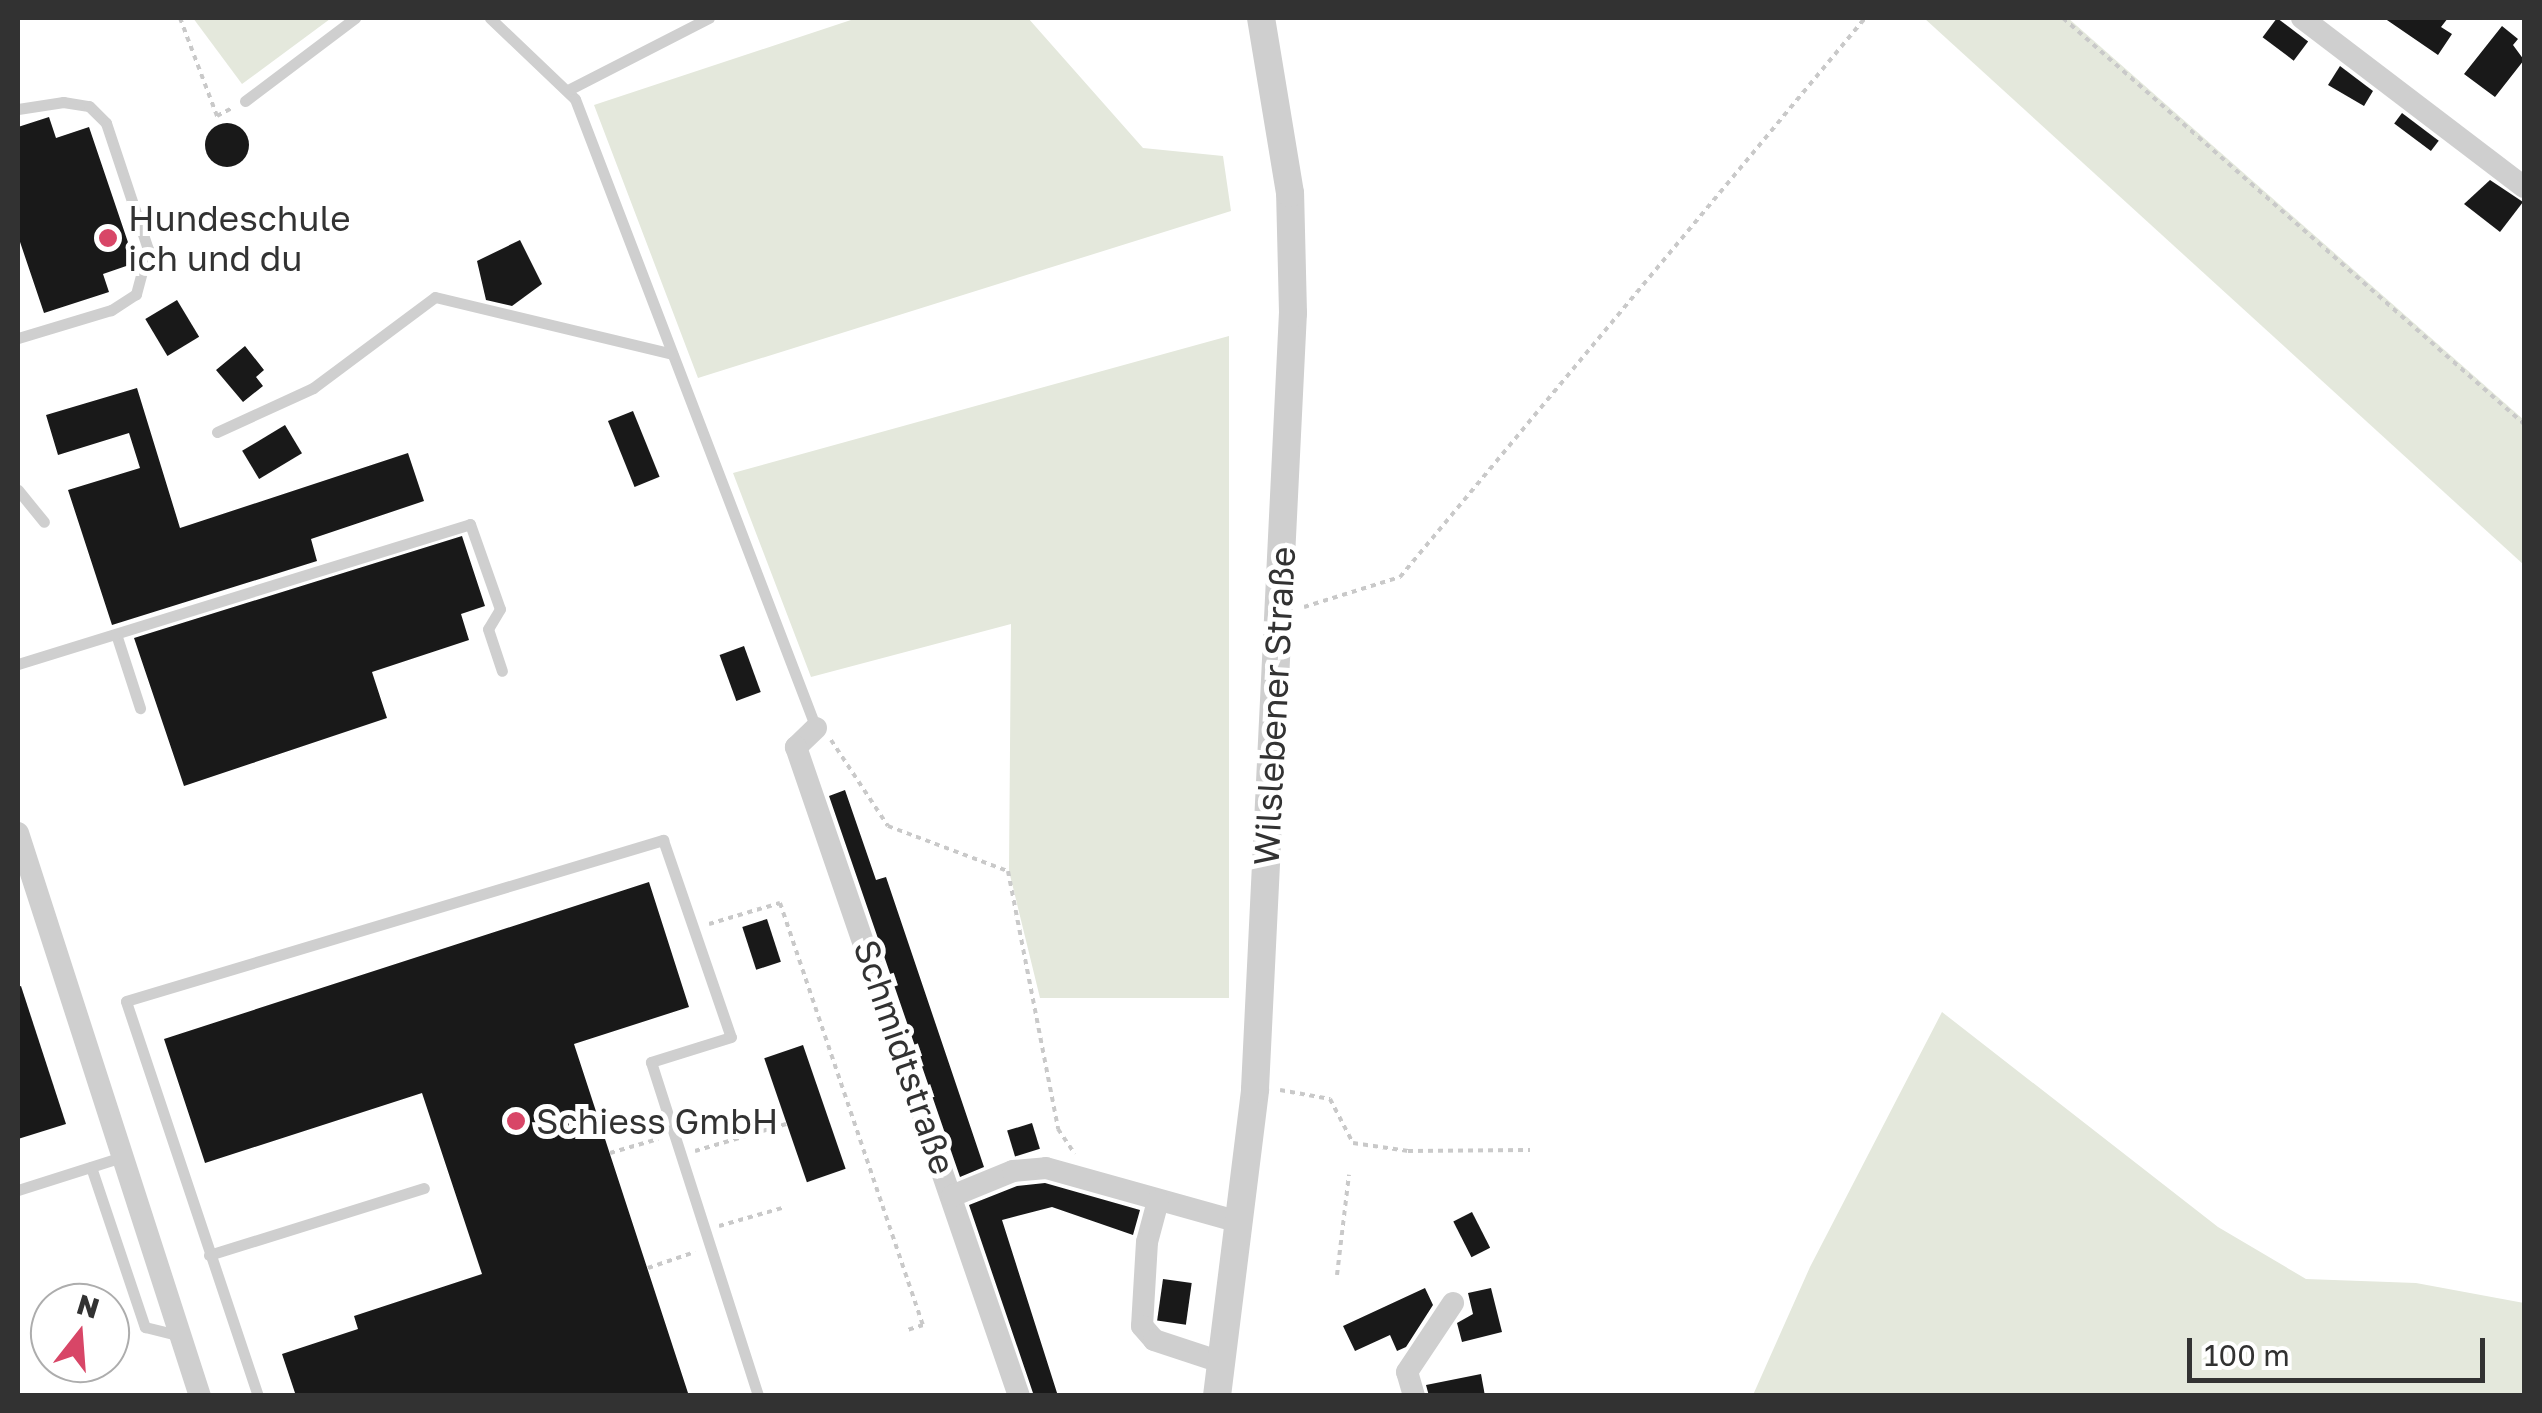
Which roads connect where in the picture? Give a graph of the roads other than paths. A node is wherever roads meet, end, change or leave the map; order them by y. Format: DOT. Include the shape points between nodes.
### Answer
graph roads {
  1 [pos="356,18"];
  2 [pos="490,18"];
  3 [pos="708,18"];
  4 [pos="1262,18"];
  5 [pos="2302,18"];
  6 [pos="570,89"];
  7 [pos="246,101"];
  8 [pos="18,109"];
  9 [pos="2524,187"];
  10 [pos="18,338"];
  11 [pos="672,354"];
  12 [pos="217,432"];
  13 [pos="18,490"];
  14 [pos="44,522"];
  15 [pos="116,634"];
  16 [pos="18,664"];
  17 [pos="502,671"];
  18 [pos="140,708"];
  19 [pos="816,728"];
  20 [pos="18,833"];
  21 [pos="122,1156"];
  22 [pos="91,1166"];
  23 [pos="424,1188"];
  24 [pos="18,1190"];
  25 [pos="952,1196"];
  26 [pos="1158,1201"];
  27 [pos="1242,1212"];
  28 [pos="209,1255"];
  29 [pos="1453,1304"];
  30 [pos="181,1336"];
  31 [pos="1221,1362"];
  32 [pos="200,1396"];
  33 [pos="258,1396"];
  34 [pos="758,1396"];
  35 [pos="1018,1396"];
  36 [pos="1217,1396"];
  37 [pos="1414,1396"];
  1 -- 7 [label="lane"];
  2 -- 6 [label="lane"];
  3 -- 6 [label="lane"];
  4 -- 27 [label="street, Wilslebener Straße" via="1293,228 1255,1089"];
  5 -- 9 [label="street"];
  6 -- 11 [label="lane"];
  8 -- 10 [label="lane" via="64,102 88,106 106,124 148,249 136,294 111,310"];
  11 -- 12 [label="lane" via="435,297 313,388"];
  11 -- 19 [label="lane"];
  13 -- 14 [label="lane"];
  15 -- 16 [label="lane"];
  15 -- 17 [label="lane" via="470,524 500,609 488,628"];
  15 -- 18 [label="lane"];
  19 -- 25 [label="street, Schmidtstraße" via="796,747"];
  20 -- 21 [label="street"];
  21 -- 22 [label="lane"];
  21 -- 30 [label="street"];
  22 -- 24 [label="lane"];
  22 -- 30 [label="lane" via="145,1326"];
  23 -- 28 [label="lane"];
  25 -- 26 [label="street" via="1013,1171 1046,1168"];
  25 -- 35 [label="street, Schmidtstraße"];
  26 -- 27 [label="street"];
  26 -- 31 [label="street" via="1147,1242 1142,1326 1154,1340"];
  27 -- 31 [label="street, Wilslebener Straße"];
  28 -- 33 [label="lane"];
  28 -- 34 [label="lane" via="126,1002 663,840 731,1037 651,1062"];
  29 -- 37 [label="street" via="1407,1372"];
  30 -- 32 [label="street"];
  31 -- 36 [label="street, Wilslebener Straße"];
}
